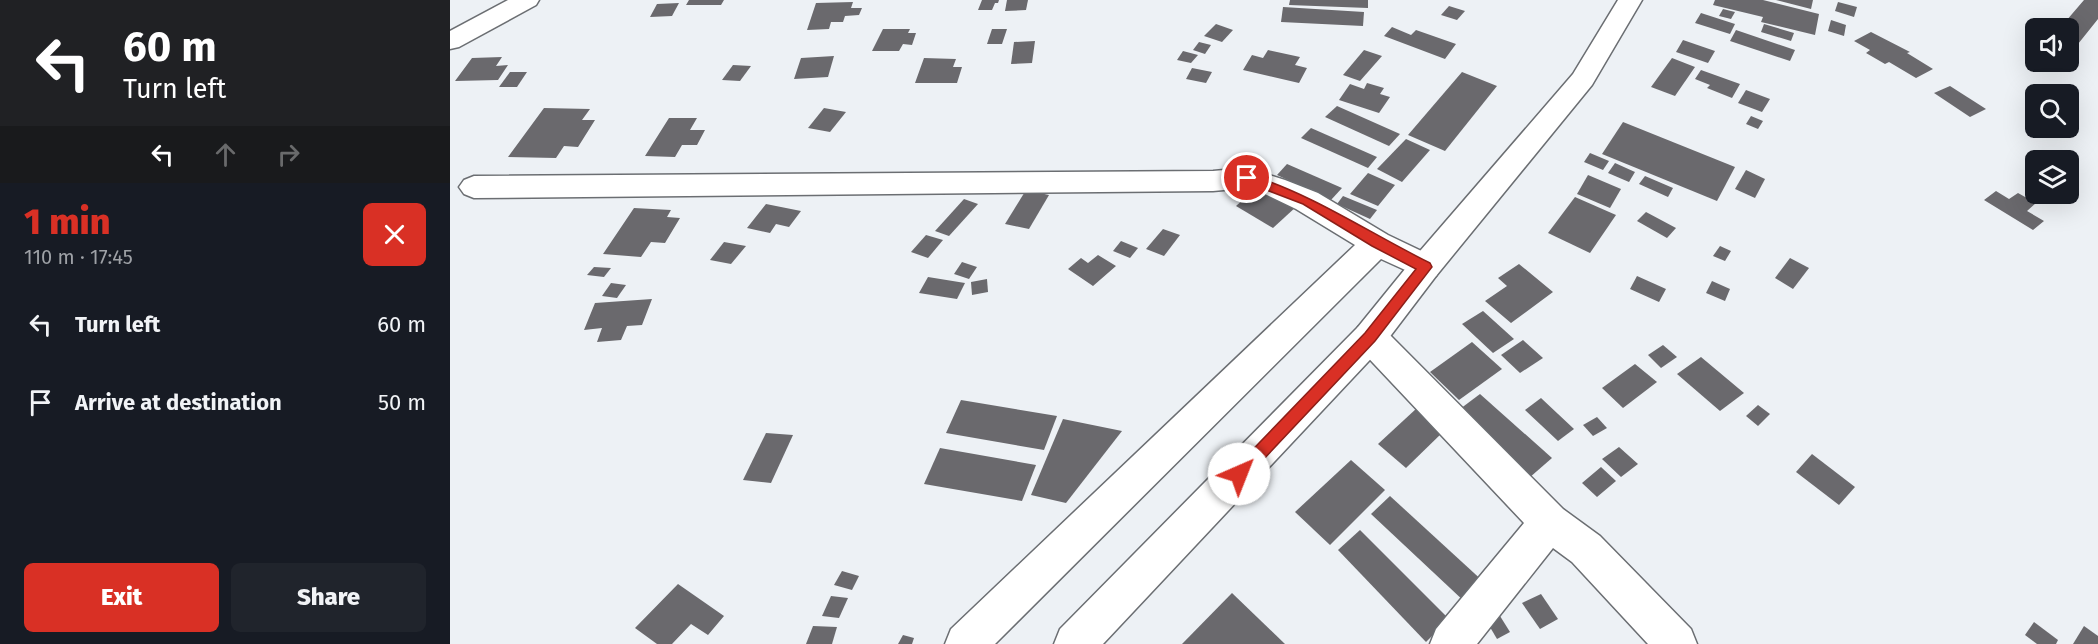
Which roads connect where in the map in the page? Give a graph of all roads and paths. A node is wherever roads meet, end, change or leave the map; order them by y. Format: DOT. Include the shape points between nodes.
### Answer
graph roads {
  1 [pos="527,0"];
  2 [pos="1630,0"];
  3 [pos="450,41"];
  4 [pos="474,187"];
  5 [pos="1377,243"];
  6 [pos="1425,267"];
  7 [pos="1370,337"];
  8 [pos="1549,522"];
  9 [pos="966,644"];
  10 [pos="1076,644"];
  11 [pos="1451,644"];
  12 [pos="1676,644"];
  1 -- 3 [label="street"];
  2 -- 6 [label="street" via="1584,79"];
  4 -- 5 [label="street" via="1247,178 1308,201"];
  5 -- 6 [label="street"];
  5 -- 9 [label="street"];
  6 -- 7 [label="street"];
  7 -- 8 [label="street"];
  7 -- 10 [label="street"];
  8 -- 11 [label="street"];
  8 -- 12 [label="street" via="1586,549"];
}
